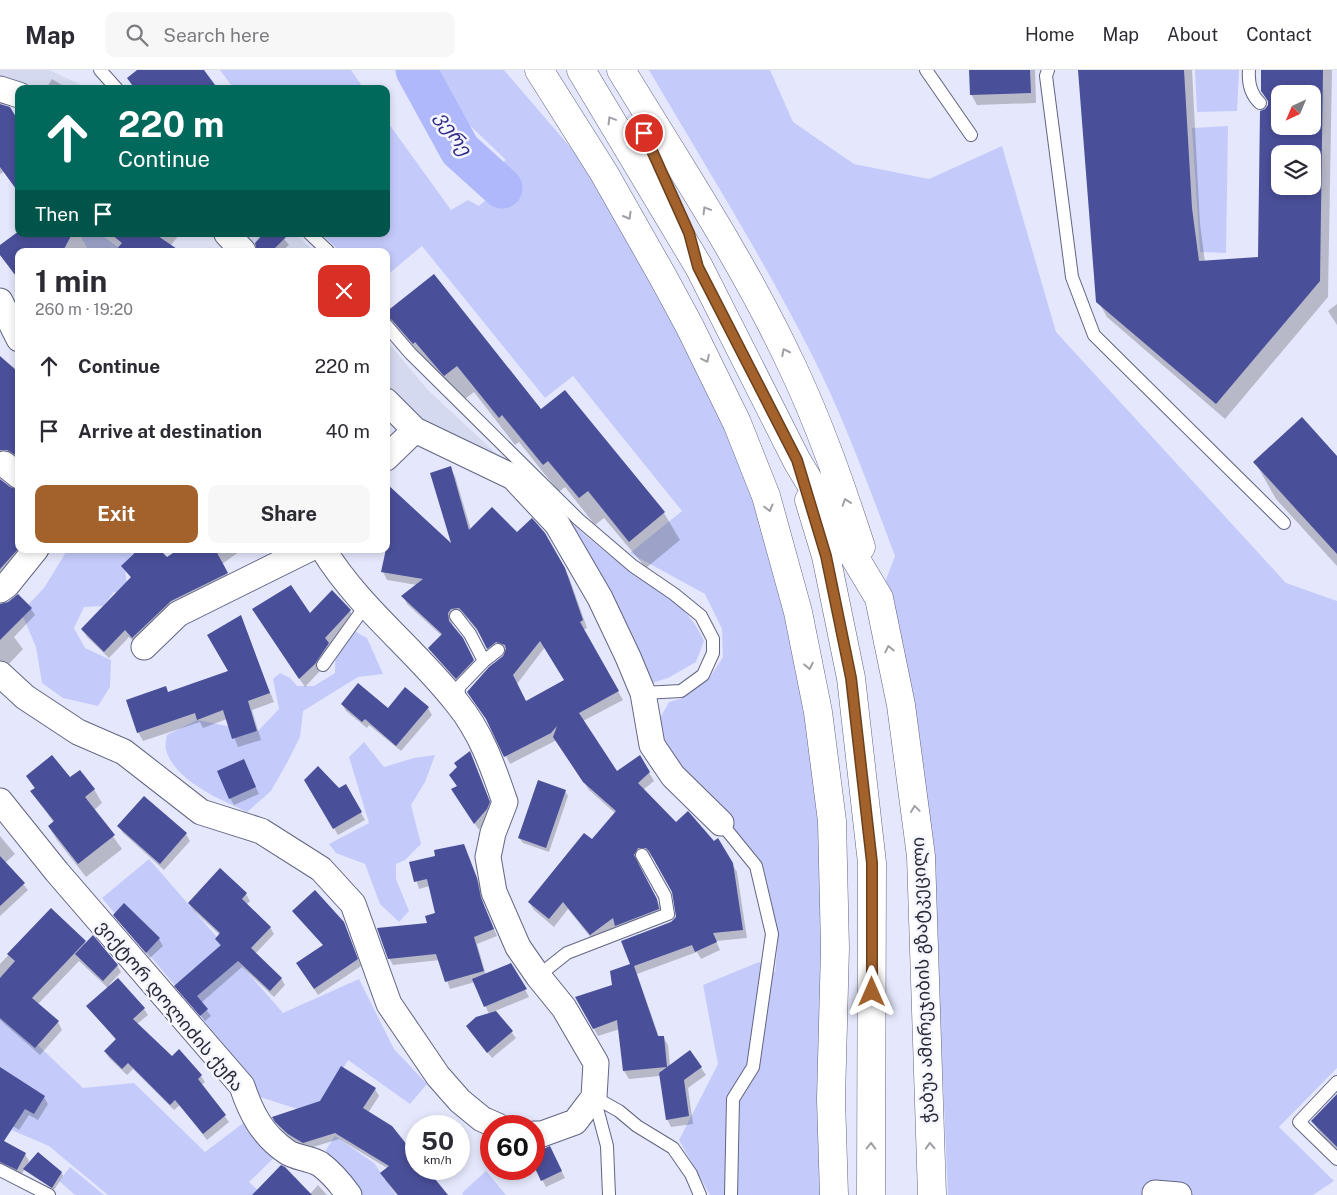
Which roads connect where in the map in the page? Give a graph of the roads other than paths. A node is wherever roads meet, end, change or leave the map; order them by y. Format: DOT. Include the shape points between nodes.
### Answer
graph roads {
  1 [pos="100,70"];
  2 [pos="521,70"];
  3 [pos="538,70"];
  4 [pos="581,70"];
  5 [pos="621,70"];
  6 [pos="926,70"];
  7 [pos="1048,70"];
  8 [pos="1249,70"];
  9 [pos="113,85"];
  10 [pos="0,88"];
  11 [pos="15,94"];
  12 [pos="1260,103"];
  13 [pos="971,134"];
  14 [pos="604,174"];
  15 [pos="231,237"];
  16 [pos="313,237"];
  17 [pos="240,248"];
  18 [pos="325,248"];
  19 [pos="698,267"];
  20 [pos="0,301"];
  21 [pos="390,330"];
  22 [pos="15,331"];
  23 [pos="390,405"];
  24 [pos="415,430"];
  25 [pos="390,454"];
  26 [pos="797,460"];
  27 [pos="1284,523"];
  28 [pos="33,553"];
  29 [pos="301,553"];
  30 [pos="326,553"];
  31 [pos="0,590"];
  32 [pos="879,598"];
  33 [pos="366,605"];
  34 [pos="456,616"];
  35 [pos="144,647"];
  36 [pos="498,650"];
  37 [pos="484,661"];
  38 [pos="323,665"];
  39 [pos="0,674"];
  40 [pos="643,694"];
  41 [pos="458,704"];
  42 [pos="0,801"];
  43 [pos="721,823"];
  44 [pos="642,855"];
  45 [pos="538,976"];
  46 [pos="1337,1082"];
  47 [pos="594,1097"];
  48 [pos="480,1117"];
  49 [pos="545,1133"];
  50 [pos="1337,1159"];
  51 [pos="1,1171"];
  52 [pos="49,1195"];
  53 [pos="349,1195"];
  54 [pos="609,1195"];
  55 [pos="700,1195"];
  56 [pos="730,1195"];
  57 [pos="834,1195"];
  58 [pos="871,1195"];
  59 [pos="932,1195"];
  1 -- 9 [label="lane"];
  2 -- 14 [label="main road"];
  3 -- 14 [label="main road"];
  19 -- 4 [label="main road, ჭაბუა ამირეჯიბის გზატკეცილი, one-way"];
  5 -- 19 [label="main road" via="658,166 689,233"];
  32 -- 5 [label="main road, one-way" via="828,449 792,366 756,295"];
  6 -- 13 [label="lane"];
  7 -- 27 [label="lane" via="1055,160 1072,277 1094,335"];
  8 -- 12 [label="lane" via="1253,97"];
  10 -- 11 [label="street"];
  14 -- 57 [label="main road, one-way" via="690,326 737,423 766,496 798,612 818,712 832,821"];
  15 -- 17 [label="street"];
  16 -- 18 [label="lane"];
  19 -- 26 [label="main road, ჭაბუა ამირეჯიბის გზატკეცილი"];
  20 -- 22 [label="street"];
  21 -- 40 [label="lane" via="578,519 633,566 701,616 713,639 713,654 703,675 681,691"];
  23 -- 24 [label="street"];
  24 -- 25 [label="street"];
  24 -- 40 [label="street" via="513,477 557,524 600,598"];
  26 -- 32 [label="main road, ჭაბუა ამირეჯიბის გზატკეცილი"];
  58 -- 26 [label="main road, ჭაბუა ამირეჯიბის გზატკეცილი, one-way" via="872,863 851,678 826,556"];
  28 -- 31 [label="street"];
  29 -- 35 [label="street" via="178,614"];
  30 -- 33 [label="street"];
  59 -- 32 [label="main road, ჭაბუა ამირეჯიბის გზატკეცილი, one-way" via="921,856 901,705"];
  33 -- 38 [label="lane"];
  33 -- 41 [label="street"];
  34 -- 37 [label="lane"];
  36 -- 37 [label="lane"];
  37 -- 41 [label="lane" via="459,687"];
  39 -- 48 [label="street" via="25,696 78,732 124,752 201,812 261,832 321,869 353,904 389,1004 460,1101"];
  40 -- 43 [label="street" via="652,745 673,776"];
  41 -- 45 [label="street" via="487,750 505,802 488,857 494,892 518,947"];
  42 -- 53 [label="street, ვიქტორ დოლიძის ქუჩა" via="57,872 242,1086 251,1112 265,1134 288,1153 319,1164 340,1182"];
  43 -- 56 [label="lane" via="756,866 772,934 753,1067 732,1099"];
  44 -- 45 [label="lane" via="665,896 668,914 567,953"];
  45 -- 47 [label="street" via="564,1008 596,1063"];
  46 -- 50 [label="lane" via="1299,1122"];
  47 -- 49 [label="street" via="575,1122"];
  47 -- 54 [label="lane" via="607,1146"];
  47 -- 55 [label="lane" via="673,1148 691,1174"];
  51 -- 52 [label="lane"];
}
